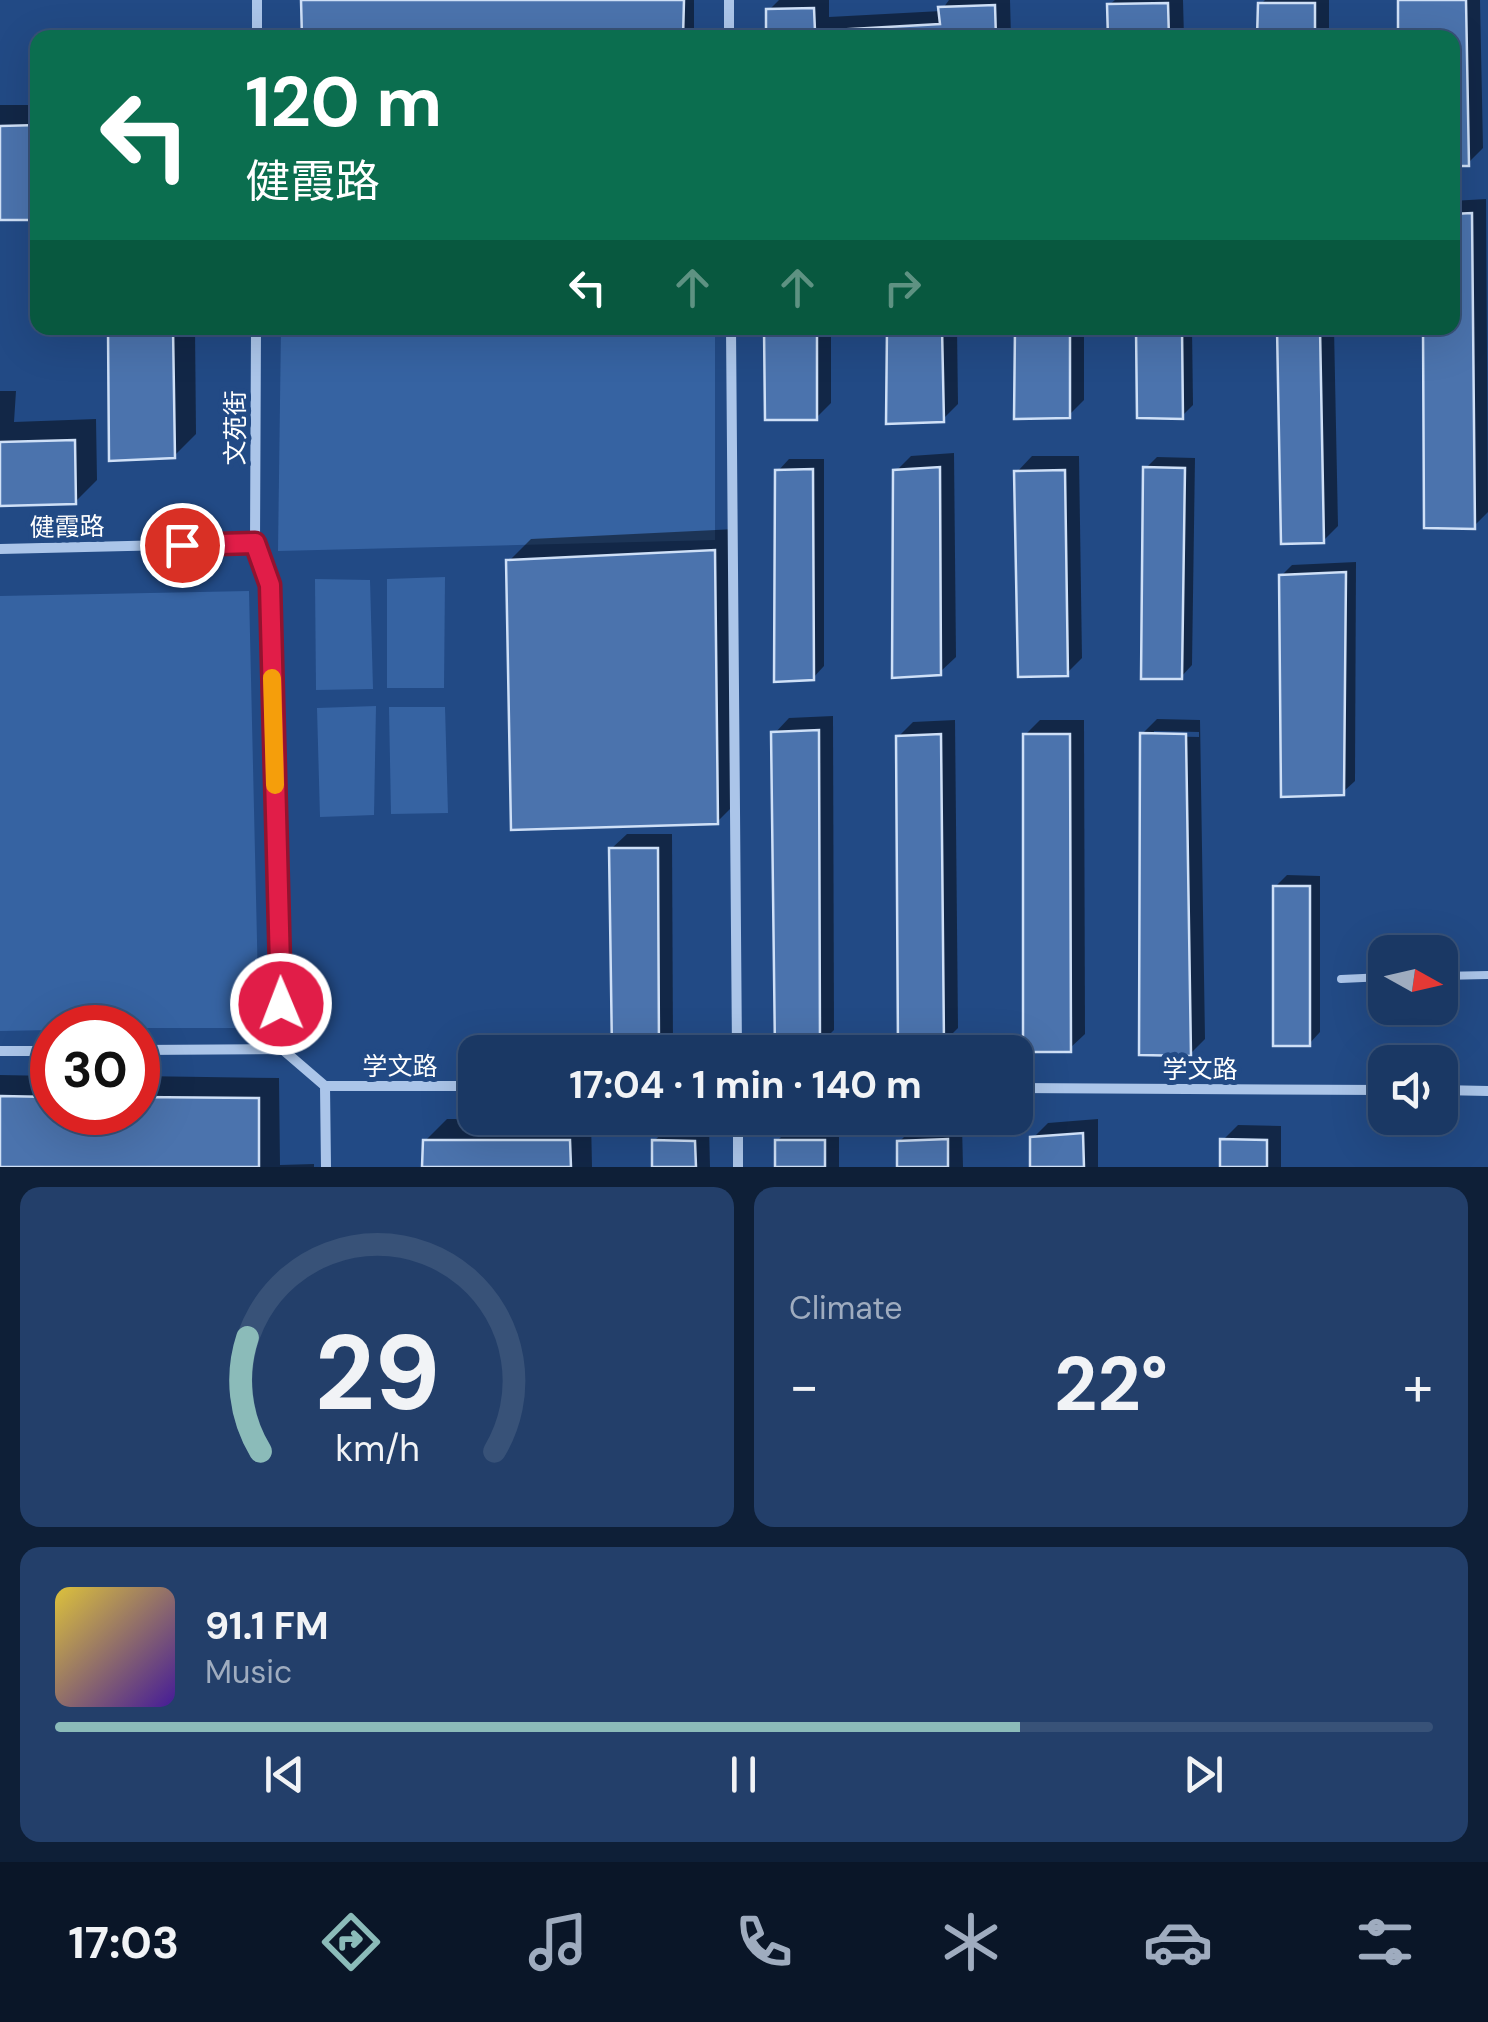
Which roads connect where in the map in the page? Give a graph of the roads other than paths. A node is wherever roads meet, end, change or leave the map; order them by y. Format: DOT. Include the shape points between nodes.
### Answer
graph roads {
  1 [pos="257,0"];
  2 [pos="729,0"];
  3 [pos="257,30"];
  4 [pos="729,30"];
  5 [pos="256,335"];
  6 [pos="731,335"];
  7 [pos="255,543"];
  8 [pos="0,549"];
  9 [pos="1488,974"];
  10 [pos="1458,975"];
  11 [pos="1368,977"];
  12 [pos="1341,978"];
  13 [pos="737,1035"];
  14 [pos="282,1049"];
  15 [pos="30,1050"];
  16 [pos="160,1050"];
  17 [pos="0,1051"];
  18 [pos="325,1086"];
  19 [pos="458,1086"];
  20 [pos="1033,1088"];
  21 [pos="1368,1090"];
  22 [pos="1458,1090"];
  23 [pos="1488,1091"];
  24 [pos="738,1135"];
  25 [pos="326,1167"];
  26 [pos="738,1167"];
  1 -- 3 [label="street"];
  2 -- 4 [label="street"];
  5 -- 7 [label="street, 文苑街"];
  6 -- 13 [label="street"];
  7 -- 8 [label="street, 健霞路"];
  7 -- 14 [label="street, 文苑街" via="270,585"];
  9 -- 10 [label="lane"];
  11 -- 12 [label="lane"];
  14 -- 16 [label="street"];
  14 -- 18 [label="street"];
  15 -- 17 [label="street"];
  18 -- 19 [label="street, 学文路"];
  18 -- 25 [label="street"];
  20 -- 21 [label="street, 学文路"];
  22 -- 23 [label="street"];
  24 -- 26 [label="street"];
}
